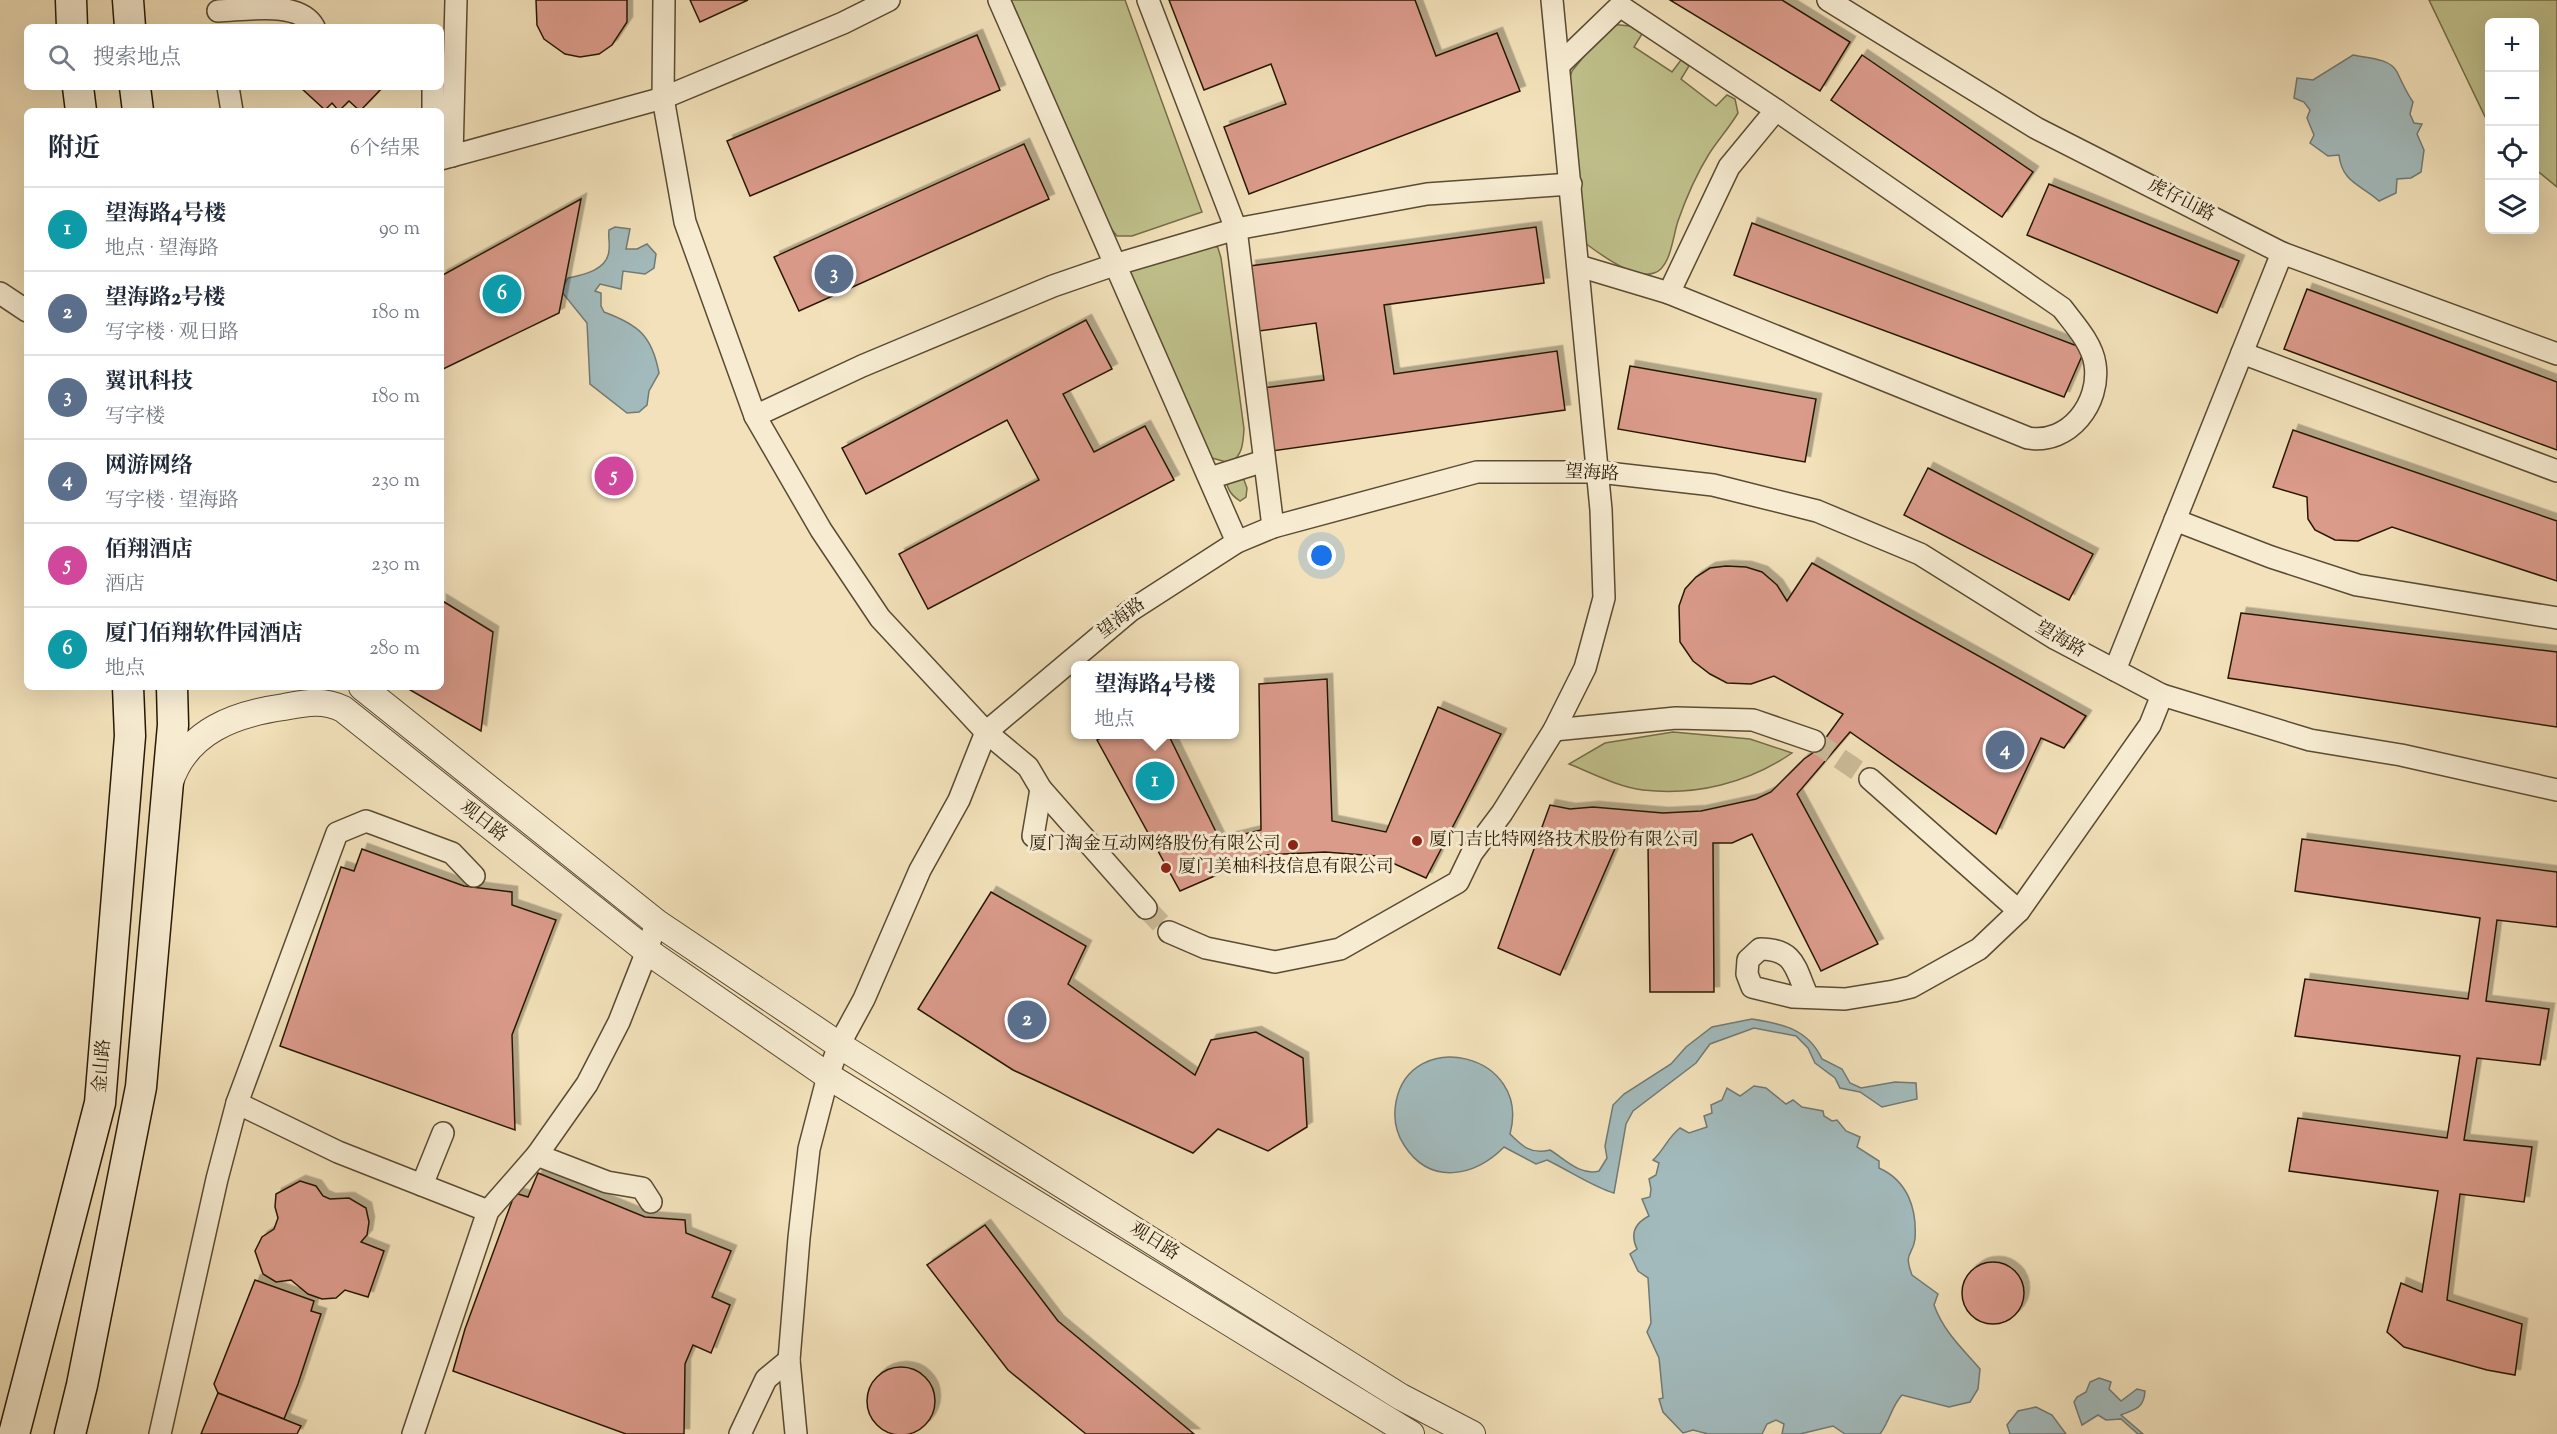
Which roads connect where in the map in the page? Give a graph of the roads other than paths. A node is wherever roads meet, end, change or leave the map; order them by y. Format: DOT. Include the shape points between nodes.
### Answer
graph roads {
  1 [pos="72,0"];
  2 [pos="128,0"];
  3 [pos="456,0"];
  4 [pos="664,0"];
  5 [pos="889,0"];
  6 [pos="999,0"];
  7 [pos="1148,0"];
  8 [pos="1552,0"];
  9 [pos="1828,0"];
  10 [pos="219,13"];
  11 [pos="72,24"];
  12 [pos="130,24"];
  13 [pos="312,24"];
  14 [pos="1559,65"];
  15 [pos="78,90"];
  16 [pos="135,90"];
  17 [pos="228,90"];
  18 [pos="434,90"];
  19 [pos="663,98"];
  20 [pos="81,108"];
  21 [pos="138,108"];
  22 [pos="232,108"];
  23 [pos="433,108"];
  24 [pos="1776,110"];
  25 [pos="447,157"];
  26 [pos="1570,184"];
  27 [pos="1236,229"];
  28 [pos="2282,253"];
  29 [pos="1114,265"];
  30 [pos="1579,266"];
  31 [pos="0,293"];
  32 [pos="1669,294"];
  33 [pos="24,309"];
  34 [pos="2242,353"];
  35 [pos="2557,354"];
  36 [pos="755,416"];
  37 [pos="1264,461"];
  38 [pos="2557,471"];
  39 [pos="1599,472"];
  40 [pos="1210,478"];
  41 [pos="2175,520"];
  42 [pos="1273,527"];
  43 [pos="1237,542"];
  44 [pos="2557,618"];
  45 [pos="2115,670"];
  46 [pos="128,690"];
  47 [pos="172,690"];
  48 [pos="274,690"];
  49 [pos="366,690"];
  50 [pos="2162,695"];
  51 [pos="251,712"];
  52 [pos="1554,730"];
  53 [pos="986,732"];
  54 [pos="1814,741"];
  55 [pos="1870,779"];
  56 [pos="1041,789"];
  57 [pos="2557,790"];
  58 [pos="165,824"];
  59 [pos="1033,836"];
  60 [pos="474,876"];
  61 [pos="1146,908"];
  62 [pos="2019,911"];
  63 [pos="656,922"];
  64 [pos="1169,932"];
  65 [pos="648,951"];
  66 [pos="1808,997"];
  67 [pos="839,1045"];
  68 [pos="828,1076"];
  69 [pos="237,1103"];
  70 [pos="443,1133"];
  71 [pos="537,1155"];
  72 [pos="422,1185"];
  73 [pos="651,1202"];
  74 [pos="488,1210"];
  75 [pos="789,1360"];
  76 [pos="1420,1407"];
  77 [pos="14,1434"];
  78 [pos="69,1434"];
  79 [pos="160,1434"];
  80 [pos="413,1434"];
  81 [pos="740,1434"];
  82 [pos="796,1434"];
  83 [pos="1410,1434"];
  84 [pos="1472,1434"];
  1 -- 11 [label="main road"];
  2 -- 12 [label="main road"];
  3 -- 25 [label="street"];
  4 -- 19 [label="street"];
  5 -- 19 [label="street"];
  6 -- 29 [label="street"];
  7 -- 27 [label="street"];
  8 -- 14 [label="street"];
  9 -- 28 [label="street, 虎仔山路" via="2036,128"];
  10 -- 13 [label="street" via="292,9 309,17"];
  14 -- 24 [label="street" via="1620,6"];
  14 -- 26 [label="street"];
  15 -- 20 [label="main road"];
  16 -- 21 [label="main road"];
  17 -- 22 [label="street"];
  18 -- 23 [label="street"];
  19 -- 25 [label="street"];
  19 -- 36 [label="street" via="685,222"];
  24 -- 32 [label="street" via="1729,166"];
  24 -- 32 [label="street" via="2062,308 2085,339 2095,364 2092,396 2076,423 2063,432 2040,440 2028,438"];
  26 -- 27 [label="street" via="1427,194"];
  26 -- 30 [label="street"];
  27 -- 29 [label="street"];
  27 -- 37 [label="street"];
  28 -- 34 [label="street"];
  28 -- 35 [label="street, 虎仔山路"];
  29 -- 36 [label="street" via="951,328"];
  29 -- 40 [label="street"];
  30 -- 32 [label="street"];
  30 -- 39 [label="street"];
  31 -- 33 [label="street"];
  34 -- 38 [label="street"];
  34 -- 41 [label="street"];
  36 -- 53 [label="street" via="821,530 880,618"];
  37 -- 40 [label="street"];
  37 -- 42 [label="street"];
  39 -- 42 [label="street, 望海路" via="1477,472"];
  39 -- 45 [label="street, 望海路" via="1713,485 1817,512 1920,554 2056,639"];
  39 -- 52 [label="street" via="1604,598 1585,668"];
  40 -- 43 [label="street"];
  41 -- 44 [label="street" via="2357,585"];
  41 -- 45 [label="street"];
  42 -- 43 [label="street, 望海路"];
  43 -- 53 [label="street, 望海路" via="1130,611"];
  45 -- 50 [label="street, 望海路"];
  46 -- 77 [label="main road, 金山路" via="130,736 100,1103"];
  47 -- 58 [label="main road"];
  48 -- 51 [label="street"];
  49 -- 63 [label="street, 观日路"];
  50 -- 57 [label="street, 望海路" via="2310,740 2401,755"];
  50 -- 62 [label="street" via="2143,735"];
  51 -- 58 [label="street, 观日路" via="221,723 198,738 183,755 170,780"];
  51 -- 65 [label="street, 观日路" via="314,702 329,702 343,709"];
  52 -- 54 [label="street" via="1676,718 1753,720"];
  52 -- 64 [label="street" via="1472,853 1458,882 1340,950 1275,962 1206,948"];
  53 -- 56 [label="street" via="1028,767"];
  53 -- 67 [label="street, 望海路" via="959,800 920,870 864,999"];
  55 -- 62 [label="street"];
  56 -- 59 [label="street"];
  56 -- 61 [label="street"];
  58 -- 78 [label="main road" via="141,1087"];
  60 -- 69 [label="street" via="452,853 366,822 338,833"];
  62 -- 66 [label="street" via="1979,949 1911,987 1845,999"];
  63 -- 65 [label="street"];
  63 -- 67 [label="street, 观日路"];
  65 -- 68 [label="street, 观日路"];
  65 -- 71 [label="street" via="619,1022 587,1084"];
  67 -- 68 [label="street"];
  67 -- 76 [label="street, 观日路"];
  68 -- 75 [label="street" via="809,1149"];
  68 -- 83 [label="street, 观日路"];
  69 -- 72 [label="street" via="338,1152"];
  69 -- 79 [label="street"];
  70 -- 72 [label="street"];
  71 -- 73 [label="street" via="607,1182 642,1188"];
  71 -- 74 [label="street"];
  72 -- 74 [label="street"];
  74 -- 80 [label="street"];
  75 -- 81 [label="street" via="766,1378"];
  75 -- 82 [label="street"];
  76 -- 83 [label="street"];
  76 -- 84 [label="street, 观日路"];
}
